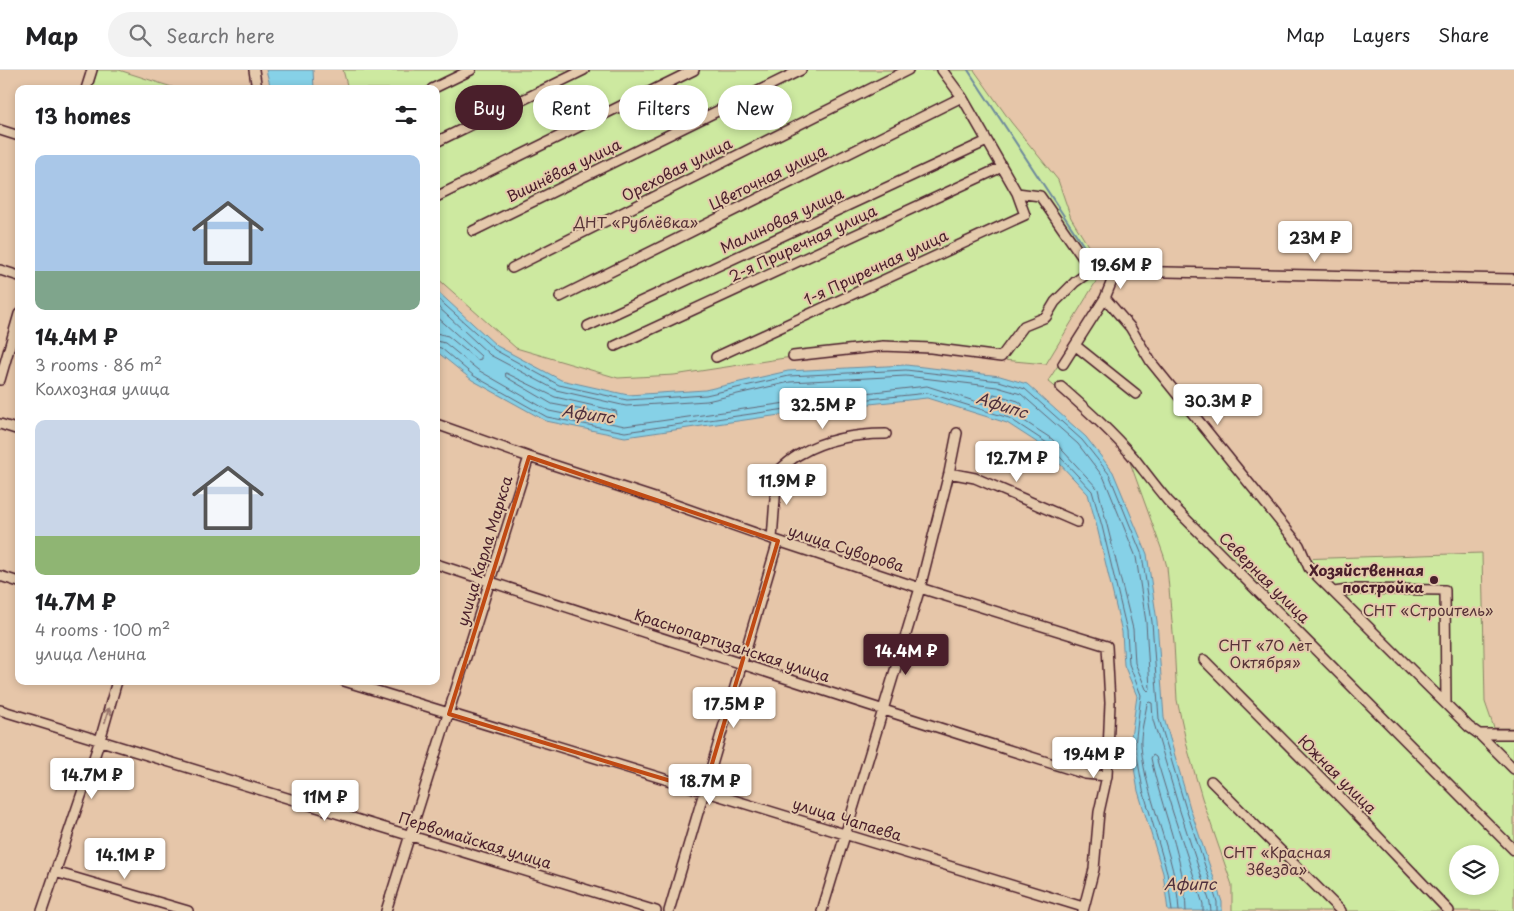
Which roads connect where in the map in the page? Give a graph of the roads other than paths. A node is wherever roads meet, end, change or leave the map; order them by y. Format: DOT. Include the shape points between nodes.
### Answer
graph roads {
  1 [pos="92,70"];
  2 [pos="254,70"];
  3 [pos="471,70"];
  4 [pos="584,70"];
  5 [pos="694,70"];
  6 [pos="801,70"];
  7 [pos="908,70"];
  8 [pos="942,70"];
  9 [pos="87,85"];
  10 [pos="256,85"];
  11 [pos="440,85"];
  12 [pos="962,97"];
  13 [pos="0,130"];
  14 [pos="15,135"];
  15 [pos="440,140"];
  16 [pos="988,141"];
  17 [pos="1002,167"];
  18 [pos="1017,193"];
  19 [pos="440,195"];
  20 [pos="474,231"];
  21 [pos="512,268"];
  22 [pos="1095,268"];
  23 [pos="0,270"];
  24 [pos="1116,272"];
  25 [pos="15,275"];
  26 [pos="1514,279"];
  27 [pos="560,297"];
  28 [pos="1104,298"];
  29 [pos="588,326"];
  30 [pos="15,328"];
  31 [pos="615,346"];
  32 [pos="1076,346"];
  33 [pos="793,356"];
  34 [pos="716,357"];
  35 [pos="1063,364"];
  36 [pos="0,380"];
  37 [pos="1061,387"];
  38 [pos="1136,394"];
  39 [pos="0,424"];
  40 [pos="440,425"];
  41 [pos="15,429"];
  42 [pos="957,433"];
  43 [pos="886,434"];
  44 [pos="529,458"];
  45 [pos="949,473"];
  46 [pos="1077,522"];
  47 [pos="775,540"];
  48 [pos="440,565"];
  49 [pos="0,576"];
  50 [pos="15,581"];
  51 [pos="490,582"];
  52 [pos="920,588"];
  53 [pos="1334,592"];
  54 [pos="1204,660"];
  55 [pos="741,663"];
  56 [pos="116,685"];
  57 [pos="357,685"];
  58 [pos="1446,703"];
  59 [pos="0,710"];
  60 [pos="883,711"];
  61 [pos="449,714"];
  62 [pos="1479,734"];
  63 [pos="1514,734"];
  64 [pos="100,740"];
  65 [pos="1514,769"];
  66 [pos="1107,776"];
  67 [pos="1211,781"];
  68 [pos="704,792"];
  69 [pos="846,833"];
  70 [pos="410,836"];
  71 [pos="1514,850"];
  72 [pos="55,872"];
  73 [pos="1083,909"];
  74 [pos="42,911"];
  75 [pos="188,911"];
  76 [pos="386,911"];
  77 [pos="656,911"];
  78 [pos="670,911"];
  79 [pos="822,911"];
  80 [pos="1341,911"];
  81 [pos="1448,911"];
  1 -- 9 [label="street"];
  2 -- 10 [label="street"];
  3 -- 11 [label="street"];
  4 -- 15 [label="street"];
  5 -- 19 [label="street"];
  6 -- 20 [label="street, Вишнёвая улица"];
  7 -- 21 [label="street, Ореховая улица"];
  8 -- 12 [label="street"];
  12 -- 16 [label="street"];
  12 -- 27 [label="street, Цветочная улица"];
  13 -- 14 [label="street"];
  16 -- 17 [label="street"];
  16 -- 29 [label="street, Малиновая улица"];
  17 -- 18 [label="street"];
  17 -- 31 [label="street, 2-я Приречная улица"];
  18 -- 22 [label="street" via="1040,196 1084,261"];
  18 -- 34 [label="street, 1-я Приречная улица" via="1025,215"];
  22 -- 24 [label="street"];
  22 -- 33 [label="street" via="1075,282 1055,302 1046,317 1024,326 1001,357 883,346"];
  23 -- 25 [label="street"];
  24 -- 26 [label="street"];
  24 -- 28 [label="street"];
  28 -- 32 [label="street"];
  28 -- 53 [label="street" via="1130,326 1151,362 1299,546 1309,568"];
  30 -- 36 [label="street"];
  32 -- 35 [label="street"];
  32 -- 38 [label="street"];
  37 -- 71 [label="street, Северная улица" via="1095,417 1134,458 1168,501"];
  39 -- 41 [label="street"];
  40 -- 44 [label="street, улица Суворова"];
  42 -- 45 [label="street"];
  43 -- 47 [label="street" via="828,440 800,453 777,472"];
  44 -- 47 [label="street, улица Суворова"];
  44 -- 51 [label="street, улица Карла Маркса"];
  45 -- 46 [label="street" via="975,478"];
  45 -- 52 [label="street"];
  47 -- 52 [label="street, улица Суворова"];
  47 -- 55 [label="street"];
  48 -- 51 [label="street, Краснопартизанская улица"];
  49 -- 50 [label="street"];
  51 -- 55 [label="street, Краснопартизанская улица"];
  51 -- 61 [label="street, улица Карла Маркса"];
  52 -- 60 [label="street"];
  52 -- 66 [label="street, улица Суворова" via="1107,646 1110,703"];
  53 -- 58 [label="street"];
  53 -- 58 [label="street" via="1355,588 1445,590"];
  54 -- 81 [label="street, Южная улица"];
  55 -- 60 [label="street, Краснопартизанская улица"];
  55 -- 68 [label="street"];
  64 -- 56 [label="street, one-way"];
  57 -- 61 [label="street, улица Чапаева"];
  58 -- 62 [label="street"];
  59 -- 64 [label="street, Первомайская улица"];
  60 -- 66 [label="street, Краснопартизанская улица" via="1085,774"];
  60 -- 69 [label="street"];
  61 -- 68 [label="street, улица Чапаева"];
  61 -- 70 [label="street, улица Карла Маркса"];
  62 -- 63 [label="street"];
  62 -- 65 [label="street"];
  64 -- 70 [label="street, Первомайская улица"];
  64 -- 72 [label="street"];
  66 -- 73 [label="street" via="1099,812 1094,869"];
  67 -- 80 [label="street"];
  68 -- 69 [label="street, улица Чапаева"];
  68 -- 78 [label="street"];
  69 -- 73 [label="street, улица Чапаева"];
  69 -- 79 [label="street"];
  70 -- 76 [label="street, улица Карла Маркса"];
  70 -- 77 [label="street, Первомайская улица"];
  72 -- 74 [label="street"];
  72 -- 75 [label="street"];
}
